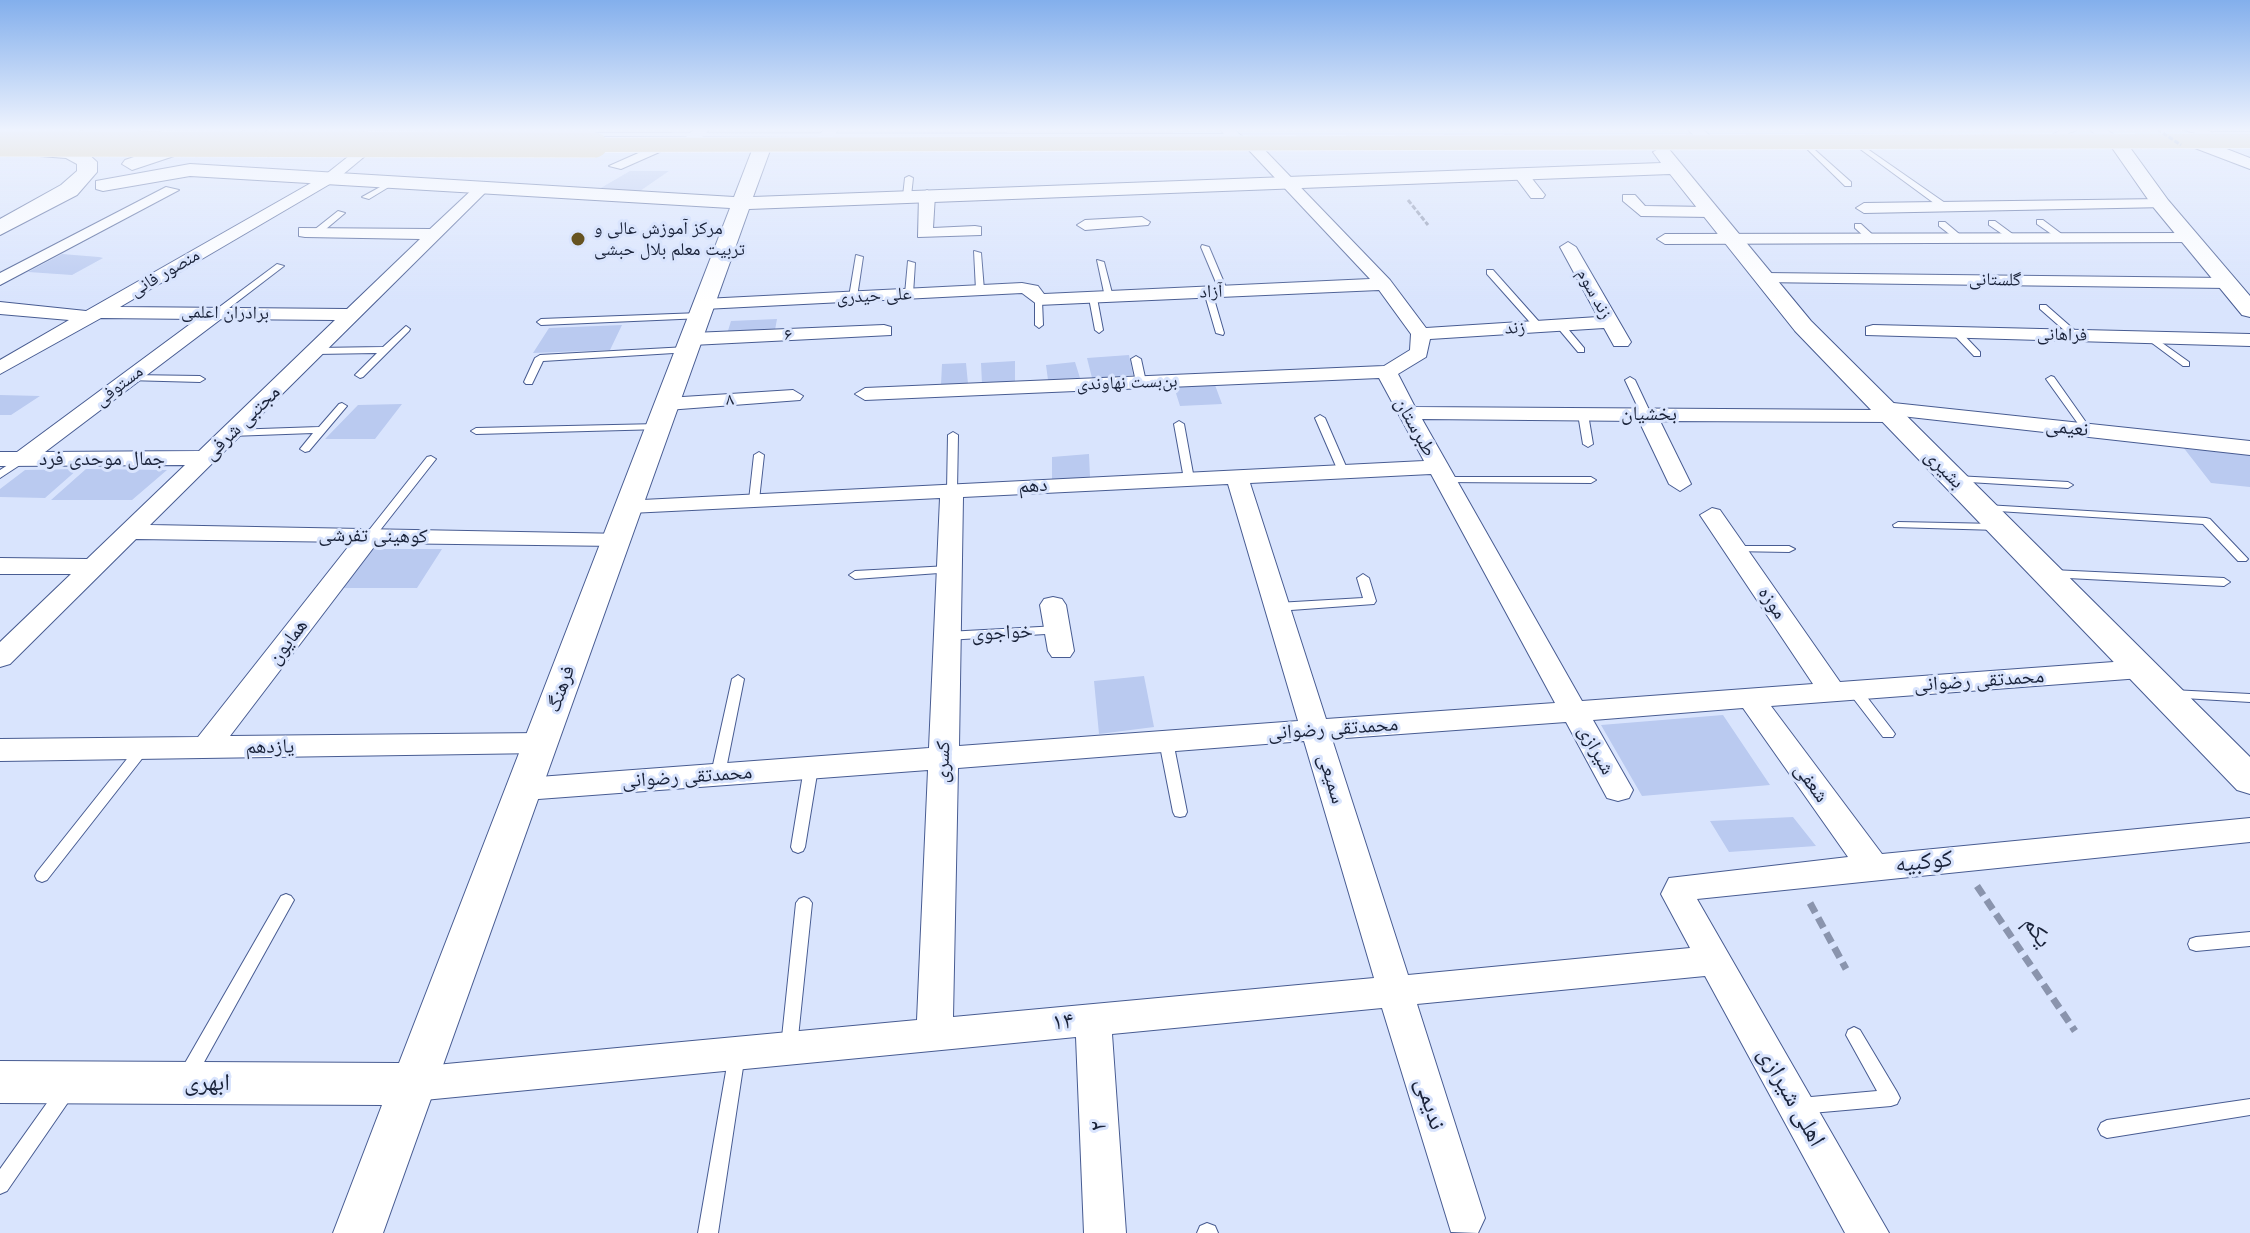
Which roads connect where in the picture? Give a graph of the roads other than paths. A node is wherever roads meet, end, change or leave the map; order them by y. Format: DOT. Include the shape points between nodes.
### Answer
graph roads {
  1 [pos="72,187"];
  2 [pos="100,187"];
  3 [pos="315,187"];
  4 [pos="385,187"];
  5 [pos="475,187"];
  6 [pos="483,187"];
  7 [pos="748,187"];
  8 [pos="1243,187"];
  9 [pos="1290,187"];
  10 [pos="1531,187"];
  11 [pos="1690,187"];
  12 [pos="1908,187"];
  13 [pos="2147,187"];
  14 [pos="171,190"];
  15 [pos="914,190"];
  16 [pos="1537,195"];
  17 [pos="366,197"];
  18 [pos="1629,198"];
  19 [pos="742,203"];
  20 [pos="2161,204"];
  21 [pos="1864,208"];
  22 [pos="1083,212"];
  23 [pos="1710,212"];
  24 [pos="341,213"];
  25 [pos="1943,215"];
  26 [pos="1142,222"];
  27 [pos="2040,222"];
  28 [pos="1992,223"];
  29 [pos="1858,226"];
  30 [pos="0,228"];
  31 [pos="975,231"];
  32 [pos="311,232"];
  33 [pos="435,234"];
  34 [pos="1731,238"];
  35 [pos="1871,238"];
  36 [pos="1960,238"];
  37 [pos="2014,238"];
  38 [pos="2063,238"];
  39 [pos="2189,238"];
  40 [pos="1665,239"];
  41 [pos="0,244"];
  42 [pos="1205,247"];
  43 [pos="1568,247"];
  44 [pos="977,253"];
  45 [pos="859,257"];
  46 [pos="1100,262"];
  47 [pos="911,263"];
  48 [pos="280,266"];
  49 [pos="1490,272"];
  50 [pos="1764,278"];
  51 [pos="0,280"];
  52 [pos="1384,284"];
  53 [pos="2236,288"];
  54 [pos="980,290"];
  55 [pos="1216,292"];
  56 [pos="909,294"];
  57 [pos="1035,295"];
  58 [pos="853,297"];
  59 [pos="1101,297"];
  60 [pos="2043,307"];
  61 [pos="0,308"];
  62 [pos="2250,310"];
  63 [pos="217,313"];
  64 [pos="94,314"];
  65 [pos="353,315"];
  66 [pos="541,322"];
  67 [pos="1610,322"];
  68 [pos="1039,325"];
  69 [pos="1560,325"];
  70 [pos="696,327"];
  71 [pos="1539,327"];
  72 [pos="406,329"];
  73 [pos="1099,330"];
  74 [pos="1873,331"];
  75 [pos="1220,333"];
  76 [pos="1957,333"];
  77 [pos="1421,334"];
  78 [pos="2076,336"];
  79 [pos="2151,338"];
  80 [pos="2250,340"];
  81 [pos="1621,342"];
  82 [pos="385,350"];
  83 [pos="1581,350"];
  84 [pos="316,351"];
  85 [pos="1977,354"];
  86 [pos="878,357"];
  87 [pos="1136,359"];
  88 [pos="2186,364"];
  89 [pos="0,368"];
  90 [pos="1388,372"];
  91 [pos="360,375"];
  92 [pos="130,378"];
  93 [pos="200,379"];
  94 [pos="2051,379"];
  95 [pos="1630,380"];
  96 [pos="529,382"];
  97 [pos="1141,382"];
  98 [pos="865,394"];
  99 [pos="793,398"];
  100 [pos="342,406"];
  101 [pos="1887,412"];
  102 [pos="1408,413"];
  103 [pos="1583,414"];
  104 [pos="1646,414"];
  105 [pos="663,415"];
  106 [pos="1320,418"];
  107 [pos="1179,424"];
  108 [pos="321,430"];
  109 [pos="2087,430"];
  110 [pos="476,431"];
  111 [pos="231,433"];
  112 [pos="953,435"];
  113 [pos="1588,444"];
  114 [pos="2250,448"];
  115 [pos="305,449"];
  116 [pos="759,455"];
  117 [pos="205,458"];
  118 [pos="11,459"];
  119 [pos="431,459"];
  120 [pos="1343,471"];
  121 [pos="1441,473"];
  122 [pos="0,475"];
  123 [pos="1237,477"];
  124 [pos="1189,479"];
  125 [pos="1953,479"];
  126 [pos="1591,480"];
  127 [pos="1680,484"];
  128 [pos="2068,485"];
  129 [pos="952,490"];
  130 [pos="754,500"];
  131 [pos="630,506"];
  132 [pos="1712,515"];
  133 [pos="1991,518"];
  134 [pos="1898,525"];
  135 [pos="129,532"];
  136 [pos="370,536"];
  137 [pos="617,539"];
  138 [pos="1735,549"];
  139 [pos="1789,549"];
  140 [pos="2242,559"];
  141 [pos="0,566"];
  142 [pos="93,567"];
  143 [pos="949,570"];
  144 [pos="2047,574"];
  145 [pos="855,575"];
  146 [pos="1363,578"];
  147 [pos="2224,582"];
  148 [pos="1277,607"];
  149 [pos="1057,628"];
  150 [pos="947,636"];
  151 [pos="0,658"];
  152 [pos="2141,669"];
  153 [pos="738,679"];
  154 [pos="1844,691"];
  155 [pos="2165,693"];
  156 [pos="1750,698"];
  157 [pos="2250,698"];
  158 [pos="1574,711"];
  159 [pos="1315,730"];
  160 [pos="1888,734"];
  161 [pos="1166,741"];
  162 [pos="541,743"];
  163 [pos="143,748"];
  164 [pos="205,748"];
  165 [pos="0,750"];
  166 [pos="944,758"];
  167 [pos="811,768"];
  168 [pos="718,774"];
  169 [pos="2250,780"];
  170 [pos="525,789"];
  171 [pos="1618,790"];
  172 [pos="1180,812"];
  173 [pos="2250,830"];
  174 [pos="798,847"];
  175 [pos="1873,867"];
  176 [pos="42,876"];
  177 [pos="286,900"];
  178 [pos="804,903"];
  179 [pos="2250,939"];
  180 [pos="2196,944"];
  181 [pos="1713,961"];
  182 [pos="1395,991"];
  183 [pos="1093,1019"];
  184 [pos="935,1034"];
  185 [pos="1854,1035"];
  186 [pos="789,1048"];
  187 [pos="737,1053"];
  188 [pos="0,1082"];
  189 [pos="72,1082"];
  190 [pos="183,1083"];
  191 [pos="414,1084"];
  192 [pos="1796,1106"];
  193 [pos="2250,1107"];
  194 [pos="2107,1129"];
  195 [pos="0,1185"];
  196 [pos="1465,1218"];
  197 [pos="358,1233"];
  198 [pos="708,1233"];
  199 [pos="1105,1233"];
  200 [pos="1868,1233"];
  1 -- 30 [label="main road"];
  2 -- 41 [label="main road"];
  3 -- 64 [label="street, منصور فانی"];
  4 -- 17 [label="lane"];
  5 -- 6 [label="street"];
  6 -- 19 [label="street"];
  6 -- 33 [label="street, مجتبی شرفی"];
  7 -- 19 [label="street, فرهنگ"];
  8 -- 22 [label="street"];
  9 -- 52 [label="street"];
  10 -- 16 [label="street"];
  11 -- 23 [label="street, بشیری"];
  12 -- 25 [label="lane"];
  13 -- 20 [label="street"];
  14 -- 51 [label="street"];
  15 -- 19 [label="street"];
  15 -- 22 [label="street"];
  15 -- 31 [label="street" via="924,233"];
  18 -- 23 [label="street" via="1641,211"];
  19 -- 70 [label="street, فرهنگ"];
  20 -- 25 [label="street"];
  20 -- 39 [label="street"];
  21 -- 25 [label="street"];
  22 -- 26 [label="street"];
  23 -- 34 [label="street, بشیری"];
  24 -- 32 [label="lane"];
  25 -- 36 [label="lane"];
  27 -- 38 [label="lane"];
  28 -- 37 [label="lane"];
  29 -- 35 [label="lane"];
  32 -- 33 [label="street"];
  33 -- 65 [label="street, مجتبی شرفی"];
  34 -- 35 [label="street"];
  34 -- 40 [label="street"];
  34 -- 50 [label="street, بشیری"];
  35 -- 36 [label="street"];
  36 -- 37 [label="street"];
  37 -- 38 [label="street"];
  38 -- 39 [label="street"];
  39 -- 53 [label="street"];
  42 -- 55 [label="lane"];
  43 -- 67 [label="street, زند سوم"];
  44 -- 54 [label="lane"];
  45 -- 58 [label="lane"];
  46 -- 59 [label="lane"];
  47 -- 56 [label="lane"];
  48 -- 63 [label="lane"];
  49 -- 71 [label="lane"];
  50 -- 53 [label="street, گلستانی"];
  50 -- 101 [label="street, بشیری"];
  52 -- 55 [label="street, آزاد"];
  52 -- 77 [label="street"];
  53 -- 62 [label="street"];
  54 -- 56 [label="street, علی حیدری"];
  54 -- 57 [label="street, علی حیدری"];
  55 -- 59 [label="street, آزاد"];
  55 -- 75 [label="lane"];
  56 -- 58 [label="street, علی حیدری"];
  57 -- 59 [label="street, آزاد"];
  57 -- 68 [label="lane"];
  58 -- 70 [label="street, علی حیدری"];
  59 -- 73 [label="lane"];
  60 -- 78 [label="lane"];
  61 -- 64 [label="street, برادران اعلمی"];
  63 -- 64 [label="street, برادران اعلمی"];
  63 -- 65 [label="street, برادران اعلمی"];
  63 -- 92 [label="street, مستوفی"];
  64 -- 89 [label="street, منصور فانی"];
  65 -- 84 [label="street, مجتبی شرفی"];
  66 -- 70 [label="lane"];
  67 -- 69 [label="street, زند"];
  67 -- 81 [label="street, زند سوم"];
  69 -- 71 [label="street, زند"];
  69 -- 83 [label="lane"];
  70 -- 86 [label="street, ۶" via="885,326"];
  70 -- 96 [label="lane" via="540,358"];
  70 -- 105 [label="street, فرهنگ"];
  71 -- 77 [label="street, زند"];
  72 -- 82 [label="lane"];
  74 -- 76 [label="street, فراهانی"];
  76 -- 78 [label="street, فراهانی"];
  76 -- 85 [label="lane"];
  77 -- 90 [label="street, طبرستان" via="1419,353"];
  78 -- 79 [label="street, فراهانی"];
  79 -- 80 [label="street, فراهانی"];
  79 -- 88 [label="lane"];
  82 -- 84 [label="lane"];
  82 -- 91 [label="lane"];
  84 -- 111 [label="street, مجتبی شرفی"];
  87 -- 97 [label="lane"];
  90 -- 97 [label="street, بن‌بست نهاوندی"];
  90 -- 102 [label="street, طبرستان"];
  92 -- 93 [label="lane"];
  92 -- 118 [label="street, مستوفی"];
  94 -- 109 [label="lane"];
  95 -- 104 [label="lane"];
  97 -- 98 [label="street, بن‌بست نهاوندی"];
  99 -- 105 [label="street, ۸"];
  100 -- 108 [label="lane"];
  101 -- 104 [label="street, بخشیان"];
  101 -- 109 [label="street, نعیمی"];
  101 -- 125 [label="street, بشیری"];
  102 -- 103 [label="street, بخشیان"];
  102 -- 121 [label="street, طبرستان"];
  103 -- 104 [label="street, بخشیان"];
  103 -- 113 [label="lane"];
  104 -- 127 [label="street"];
  105 -- 110 [label="lane"];
  105 -- 131 [label="street, فرهنگ"];
  106 -- 120 [label="lane"];
  107 -- 124 [label="lane"];
  108 -- 111 [label="lane"];
  108 -- 115 [label="lane"];
  109 -- 114 [label="street, نعیمی"];
  111 -- 117 [label="street, مجتبی شرفی"];
  112 -- 129 [label="lane"];
  116 -- 130 [label="lane"];
  117 -- 118 [label="street, جمال موحدی فرد"];
  117 -- 135 [label="street, مجتبی شرفی"];
  118 -- 122 [label="lane"];
  119 -- 136 [label="lane"];
  120 -- 121 [label="street, دهم"];
  120 -- 123 [label="street, دهم"];
  121 -- 126 [label="lane"];
  121 -- 158 [label="street, طبرستان"];
  123 -- 124 [label="street, دهم"];
  123 -- 148 [label="street, سمیعی"];
  124 -- 129 [label="street, دهم"];
  125 -- 128 [label="lane"];
  125 -- 133 [label="street, بشیری"];
  129 -- 130 [label="street, دهم"];
  129 -- 143 [label="street, کسری"];
  130 -- 131 [label="street, دهم"];
  131 -- 137 [label="street, فرهنگ"];
  132 -- 138 [label="street, موزه"];
  133 -- 134 [label="lane"];
  133 -- 140 [label="lane" via="2206,521"];
  133 -- 144 [label="street, بشیری"];
  135 -- 136 [label="street, کوهینی تفرشی"];
  135 -- 142 [label="street, مجتبی شرفی"];
  136 -- 137 [label="street, کوهینی تفرشی"];
  136 -- 164 [label="street, همایون"];
  137 -- 162 [label="street, فرهنگ"];
  138 -- 139 [label="lane"];
  138 -- 154 [label="street, موزه"];
  141 -- 142 [label="street"];
  142 -- 151 [label="street, مجتبی شرفی"];
  143 -- 145 [label="lane"];
  143 -- 150 [label="street, کسری"];
  144 -- 147 [label="lane"];
  144 -- 152 [label="street, بشیری"];
  146 -- 148 [label="lane" via="1370,601"];
  148 -- 159 [label="street, سمیعی"];
  149 -- 150 [label="lane, خواجوی"];
  150 -- 166 [label="street, کسری"];
  152 -- 154 [label="street, محمدتقی رضوانی"];
  152 -- 155 [label="street, بشیری"];
  153 -- 168 [label="lane"];
  154 -- 156 [label="street, محمدتقی رضوانی"];
  154 -- 160 [label="lane"];
  155 -- 157 [label="lane"];
  155 -- 169 [label="street, بشیری"];
  156 -- 158 [label="street, محمدتقی رضوانی"];
  156 -- 175 [label="street, شعفی"];
  158 -- 159 [label="street, محمدتقی رضوانی"];
  158 -- 171 [label="street, شیرازی"];
  159 -- 161 [label="street, محمدتقی رضوانی"];
  159 -- 182 [label="street, سمیعی"];
  161 -- 166 [label="street, محمدتقی رضوانی"];
  161 -- 172 [label="lane"];
  162 -- 164 [label="street, یازدهم"];
  162 -- 170 [label="street, فرهنگ"];
  163 -- 164 [label="street, یازدهم"];
  163 -- 165 [label="street, یازدهم"];
  163 -- 176 [label="lane"];
  166 -- 167 [label="street, محمدتقی رضوانی"];
  166 -- 184 [label="street, کسری"];
  167 -- 168 [label="street, محمدتقی رضوانی"];
  167 -- 174 [label="lane"];
  168 -- 170 [label="street, محمدتقی رضوانی"];
  170 -- 191 [label="street, فرهنگ"];
  173 -- 175 [label="street, کوکبیه"];
  175 -- 181 [label="street, کوکبیه" via="1681,887 1677,894"];
  177 -- 190 [label="lane"];
  178 -- 186 [label="lane"];
  179 -- 180 [label="lane"];
  181 -- 182 [label="street, ۱۴"];
  181 -- 192 [label="street, اهلی شیرازی"];
  182 -- 183 [label="street, ۱۴"];
  182 -- 196 [label="street, ندیمی"];
  183 -- 184 [label="street, ۱۴"];
  183 -- 199 [label="street, ۲"];
  184 -- 186 [label="street, ۱۴"];
  185 -- 192 [label="lane" via="1891,1098"];
  186 -- 187 [label="street, ۱۴"];
  187 -- 191 [label="street, ۱۴"];
  187 -- 198 [label="lane"];
  188 -- 189 [label="street, ابهری"];
  189 -- 190 [label="street, ابهری"];
  189 -- 195 [label="lane"];
  190 -- 191 [label="street, ابهری"];
  191 -- 197 [label="street, فرهنگ"];
  192 -- 200 [label="street, اهلی شیرازی"];
  193 -- 194 [label="lane"];
}
